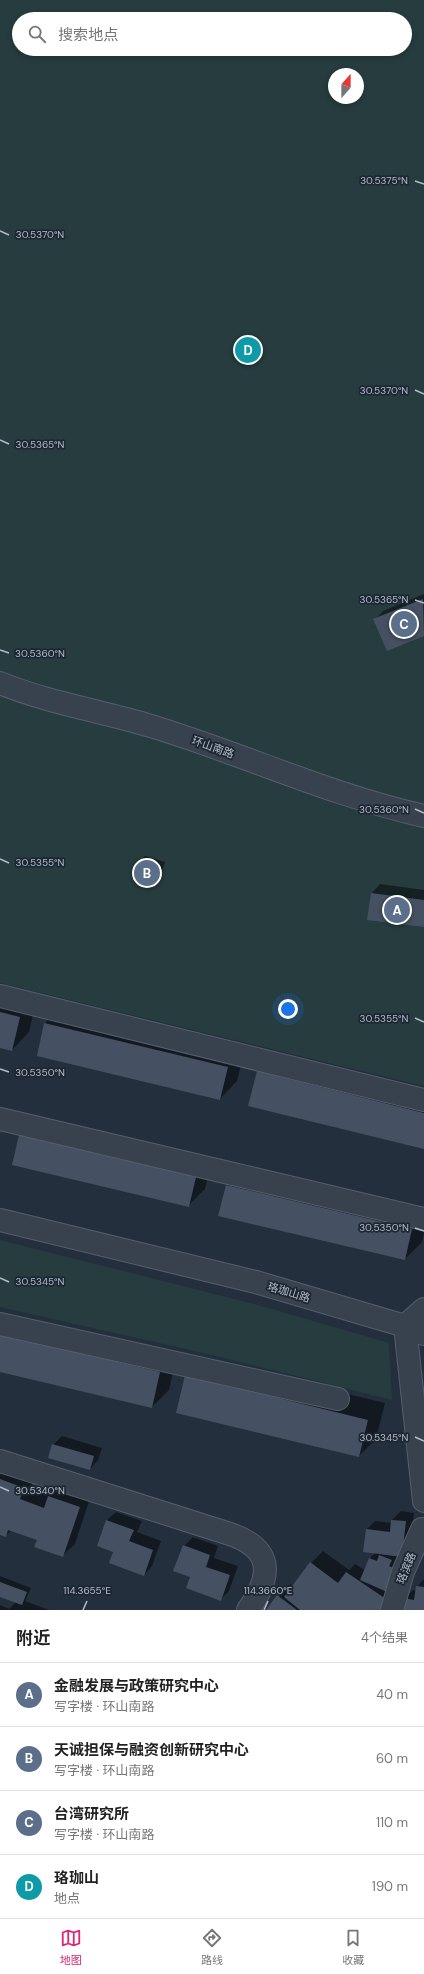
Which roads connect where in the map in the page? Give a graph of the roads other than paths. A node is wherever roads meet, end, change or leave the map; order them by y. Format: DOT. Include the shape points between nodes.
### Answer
graph roads {
  1 [pos="0,683"];
  2 [pos="424,816"];
  3 [pos="0,996"];
  4 [pos="424,1100"];
  5 [pos="0,1119"];
  6 [pos="0,1220"];
  7 [pos="423,1221"];
  8 [pos="424,1308"];
  9 [pos="0,1324"];
  10 [pos="415,1330"];
  11 [pos="338,1399"];
  12 [pos="0,1461"];
  13 [pos="424,1501"];
  14 [pos="423,1529"];
  15 [pos="248,1610"];
  16 [pos="392,1610"];
  1 -- 2 [label="street, 环山南路" via="26,694 151,726 307,782 390,809"];
  3 -- 4 [label="street"];
  5 -- 7 [label="street"];
  6 -- 10 [label="street, 珞珈山路" via="256,1282"];
  8 -- 10 [label="street"];
  9 -- 11 [label="street"];
  10 -- 13 [label="street"];
  12 -- 15 [label="street" via="252,1543 262,1556 266,1572 263,1585"];
  13 -- 14 [label="street"];
  14 -- 16 [label="street, 珞滨路" via="403,1572"];
}
